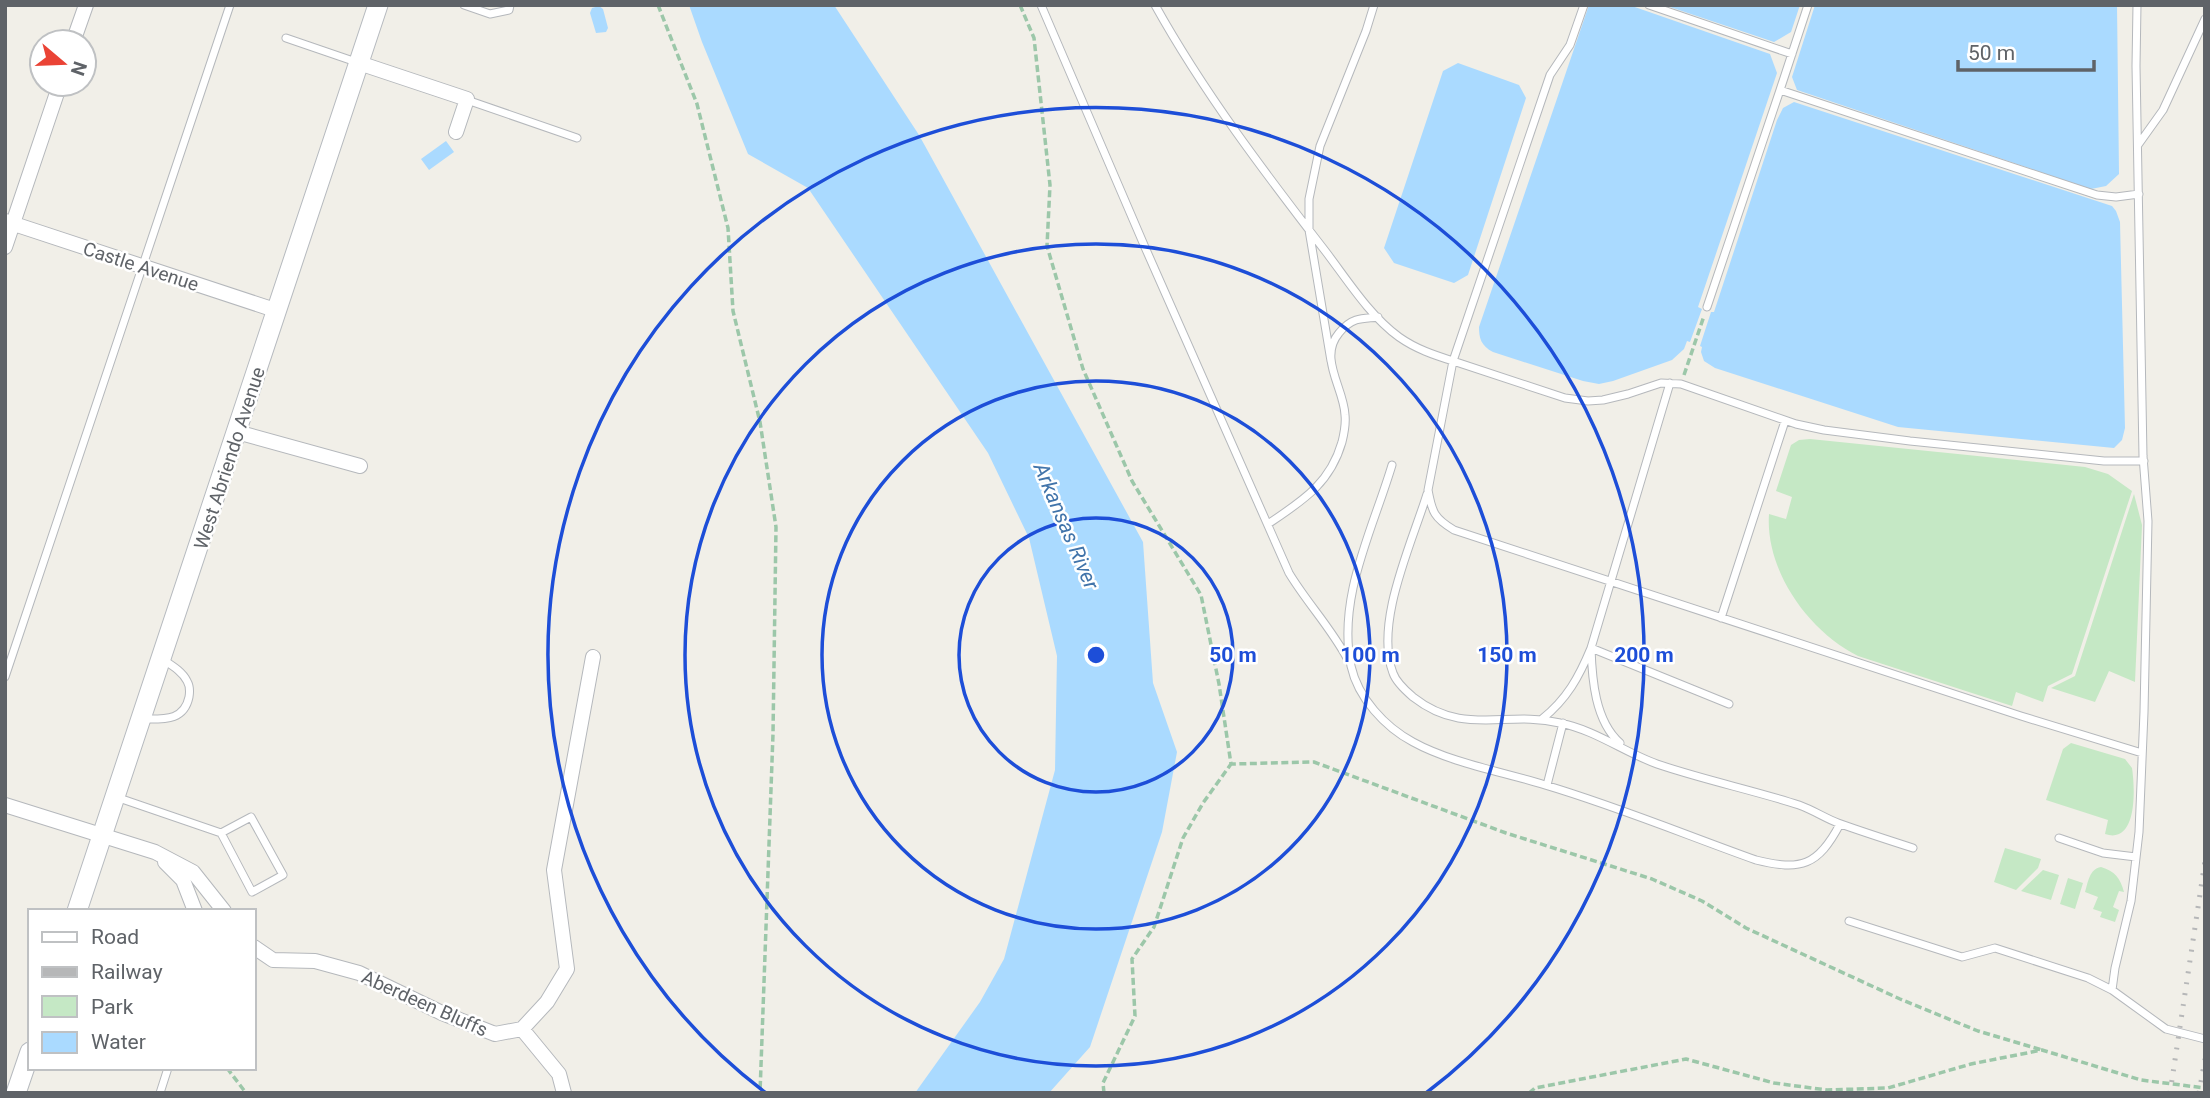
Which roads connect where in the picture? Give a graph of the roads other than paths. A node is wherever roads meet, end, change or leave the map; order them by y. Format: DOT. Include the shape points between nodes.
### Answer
graph roads {
  1 [pos="86,5"];
  2 [pos="230,5"];
  3 [pos="378,5"];
  4 [pos="464,5"];
  5 [pos="510,5"];
  6 [pos="1041,5"];
  7 [pos="1156,5"];
  8 [pos="1374,5"];
  9 [pos="1584,5"];
  10 [pos="1649,5"];
  11 [pos="1808,5"];
  12 [pos="2137,5"];
  13 [pos="2205,19"];
  14 [pos="79,28"];
  15 [pos="286,38"];
  16 [pos="1792,54"];
  17 [pos="359,63"];
  18 [pos="1780,90"];
  19 [pos="55,98"];
  20 [pos="467,99"];
  21 [pos="456,132"];
  22 [pos="578,138"];
  23 [pos="2138,146"];
  24 [pos="2139,194"];
  25 [pos="9,222"];
  26 [pos="1309,230"];
  27 [pos="5,247"];
  28 [pos="143,266"];
  29 [pos="1707,307"];
  30 [pos="278,312"];
  31 [pos="1378,317"];
  32 [pos="1331,361"];
  33 [pos="1453,361"];
  34 [pos="1670,383"];
  35 [pos="1785,421"];
  36 [pos="237,432"];
  37 [pos="2144,461"];
  38 [pos="1392,465"];
  39 [pos="359,466"];
  40 [pos="1428,490"];
  41 [pos="1268,524"];
  42 [pos="1610,581"];
  43 [pos="1721,618"];
  44 [pos="1591,648"];
  45 [pos="593,657"];
  46 [pos="162,658"];
  47 [pos="1351,667"];
  48 [pos="5,677"];
  49 [pos="1729,705"];
  50 [pos="142,719"];
  51 [pos="1542,719"];
  52 [pos="1563,723"];
  53 [pos="1632,752"];
  54 [pos="2142,753"];
  55 [pos="1547,785"];
  56 [pos="116,797"];
  57 [pos="5,805"];
  58 [pos="1840,824"];
  59 [pos="221,833"];
  60 [pos="102,837"];
  61 [pos="2059,838"];
  62 [pos="1913,848"];
  63 [pos="155,852"];
  64 [pos="2136,857"];
  65 [pos="78,909"];
  66 [pos="194,909"];
  67 [pos="222,909"];
  68 [pos="1849,921"];
  69 [pos="256,948"];
  70 [pos="273,960"];
  71 [pos="256,962"];
  72 [pos="2112,990"];
  73 [pos="522,1029"];
  74 [pos="2205,1039"];
  75 [pos="28,1058"];
  76 [pos="167,1070"];
  77 [pos="16,1093"];
  78 [pos="160,1093"];
  79 [pos="564,1093"];
  1 -- 14 [label="street"];
  2 -- 28 [label="lane"];
  3 -- 17 [label="street, West Abriendo Avenue"];
  4 -- 5 [label="lane" via="491,14 509,10"];
  6 -- 41 [label="lane"];
  7 -- 26 [label="lane" via="1216,104"];
  8 -- 26 [label="lane" via="1320,146 1309,199"];
  9 -- 33 [label="lane" via="1570,45 1550,75"];
  10 -- 16 [label="lane"];
  11 -- 16 [label="lane"];
  12 -- 23 [label="lane"];
  13 -- 23 [label="lane" via="2163,110"];
  15 -- 17 [label="lane"];
  16 -- 18 [label="lane"];
  17 -- 20 [label="street"];
  17 -- 30 [label="street, West Abriendo Avenue"];
  18 -- 24 [label="lane" via="2097,195"];
  18 -- 29 [label="lane"];
  19 -- 25 [label="street"];
  20 -- 21 [label="street"];
  20 -- 22 [label="lane"];
  23 -- 24 [label="lane"];
  24 -- 37 [label="lane"];
  25 -- 27 [label="street"];
  25 -- 28 [label="street, Castle Avenue"];
  26 -- 31 [label="lane"];
  26 -- 32 [label="lane"];
  28 -- 30 [label="street, Castle Avenue"];
  28 -- 48 [label="lane"];
  30 -- 36 [label="street, West Abriendo Avenue"];
  31 -- 32 [label="lane" via="1344,327 1331,349"];
  31 -- 33 [label="lane" via="1417,348"];
  32 -- 41 [label="lane" via="1345,415 1335,461 1321,484"];
  33 -- 34 [label="lane" via="1565,398 1588,401"];
  33 -- 40 [label="lane"];
  34 -- 35 [label="lane"];
  34 -- 42 [label="lane"];
  35 -- 37 [label="lane" via="1910,441"];
  35 -- 43 [label="lane"];
  36 -- 39 [label="street"];
  36 -- 46 [label="street, West Abriendo Avenue"];
  37 -- 54 [label="lane" via="2148,521"];
  38 -- 47 [label="lane" via="1352,593"];
  40 -- 42 [label="lane" via="1431,509 1454,530"];
  40 -- 51 [label="lane" via="1392,602 1387,629 1393,675 1423,704 1464,721"];
  41 -- 47 [label="lane" via="1301,594"];
  42 -- 43 [label="lane"];
  42 -- 44 [label="lane"];
  43 -- 54 [label="lane"];
  44 -- 49 [label="lane"];
  44 -- 51 [label="lane" via="1569,693"];
  44 -- 53 [label="lane" via="1592,675 1605,722"];
  45 -- 73 [label="street" via="554,870 567,969 547,1002"];
  46 -- 50 [label="street, West Abriendo Avenue"];
  46 -- 50 [label="lane" via="189,683 187,704 176,717"];
  47 -- 55 [label="lane" via="1370,706 1413,742"];
  50 -- 56 [label="street, West Abriendo Avenue"];
  51 -- 52 [label="lane"];
  52 -- 53 [label="lane"];
  52 -- 55 [label="lane"];
  53 -- 58 [label="lane" via="1654,763 1801,806"];
  54 -- 64 [label="lane"];
  55 -- 58 [label="lane" via="1782,866 1819,856"];
  56 -- 59 [label="lane"];
  56 -- 60 [label="street, West Abriendo Avenue"];
  57 -- 60 [label="street"];
  58 -- 62 [label="lane"];
  59 -- 59 [label="lane" via="252,892 283,875 251,817"];
  60 -- 63 [label="street"];
  60 -- 65 [label="street, West Abriendo Avenue"];
  61 -- 64 [label="lane" via="2103,853"];
  63 -- 66 [label="street" via="183,880"];
  63 -- 67 [label="street" via="193,872"];
  64 -- 72 [label="lane" via="2132,901"];
  68 -- 72 [label="lane" via="1962,957 1995,948"];
  69 -- 70 [label="street"];
  70 -- 71 [label="street, Aberdeen Bluffs"];
  70 -- 73 [label="street, Aberdeen Bluffs" via="315,961 359,973 495,1034"];
  72 -- 74 [label="lane" via="2166,1029"];
  73 -- 79 [label="street" via="559,1074"];
  75 -- 77 [label="street"];
  76 -- 78 [label="lane"];
}
